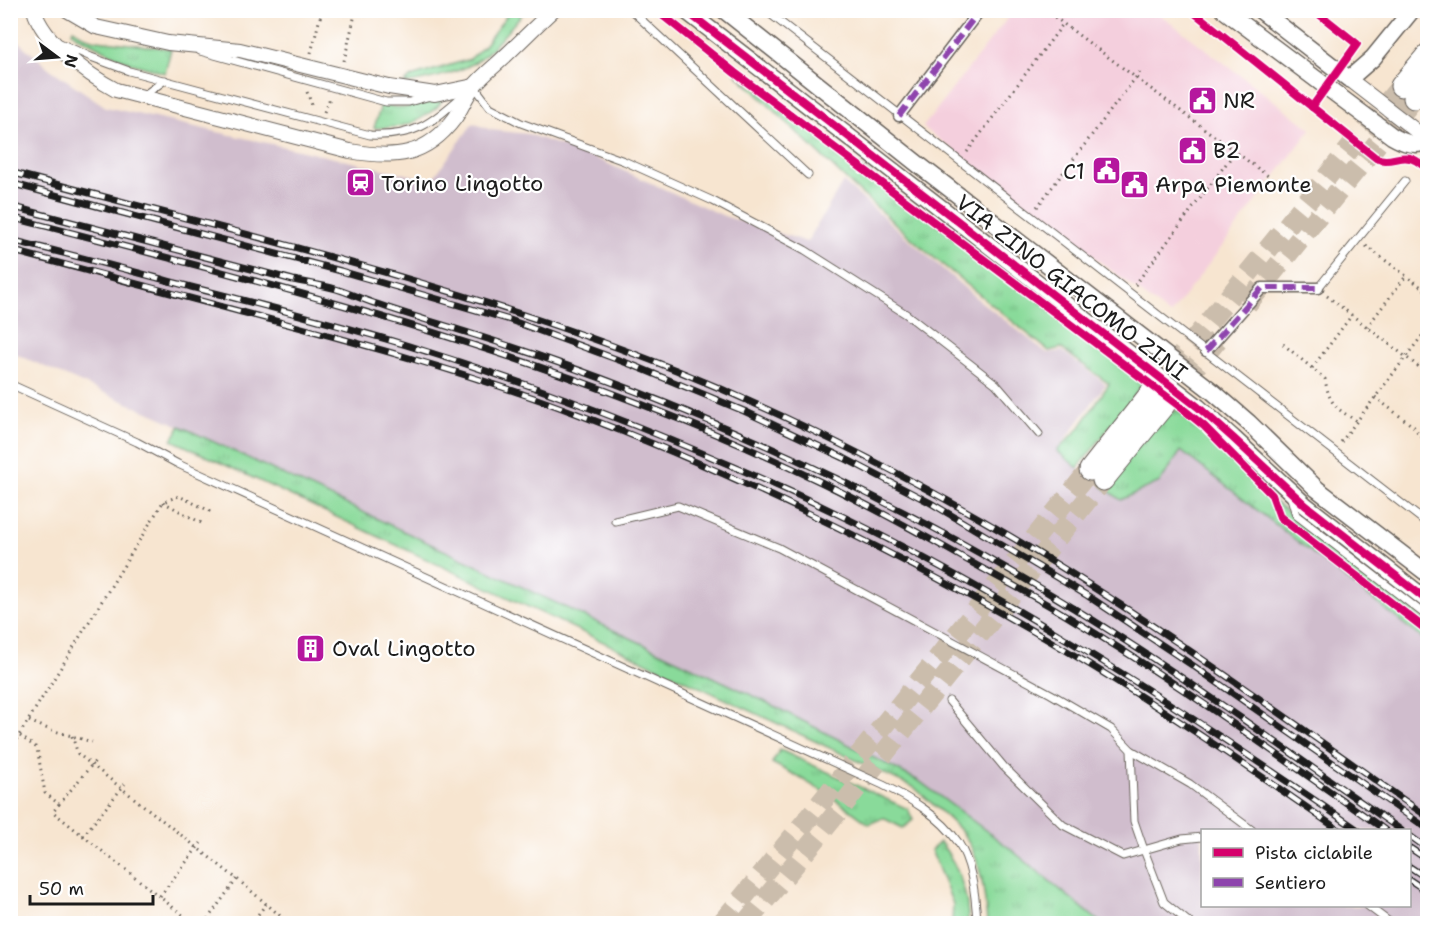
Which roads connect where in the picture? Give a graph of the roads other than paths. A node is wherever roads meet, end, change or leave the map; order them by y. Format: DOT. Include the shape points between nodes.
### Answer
graph roads {
  1 [pos="34,10"];
  2 [pos="67,10"];
  3 [pos="553,10"];
  4 [pos="631,10"];
  5 [pos="685,10"];
  6 [pos="724,10"];
  7 [pos="765,10"];
  8 [pos="980,10"];
  9 [pos="1224,10"];
  10 [pos="1260,10"];
  11 [pos="1412,10"];
  12 [pos="52,39"];
  13 [pos="1428,54"];
  14 [pos="1349,79"];
  15 [pos="165,80"];
  16 [pos="474,86"];
  17 [pos="1414,89"];
  18 [pos="143,96"];
  19 [pos="899,116"];
  20 [pos="1428,140"];
  21 [pos="808,175"];
  22 [pos="1405,181"];
  23 [pos="1318,288"];
  24 [pos="1206,351"];
  25 [pos="10,384"];
  26 [pos="1157,399"];
  27 [pos="1039,434"];
  28 [pos="1097,475"];
  29 [pos="1288,490"];
  30 [pos="615,522"];
  31 [pos="1428,525"];
  32 [pos="1428,574"];
  33 [pos="1428,601"];
  34 [pos="1428,617"];
  35 [pos="949,701"];
  36 [pos="1131,750"];
  37 [pos="1249,829"];
  38 [pos="1201,837"];
  39 [pos="1144,850"];
  40 [pos="1369,907"];
  41 [pos="977,924"];
  42 [pos="1191,924"];
  43 [pos="1392,924"];
  1 -- 12 [label="street"];
  2 -- 16 [label="street" via="96,27 168,43 240,50 377,85 435,94"];
  3 -- 16 [label="street"];
  4 -- 21 [label="lane"];
  5 -- 29 [label="street, VIA ZINO GIACOMO ZINI" via="1198,407"];
  6 -- 32 [label="street, VIA ZINO GIACOMO ZINI" via="1212,391 1317,489"];
  7 -- 19 [label="lane"];
  8 -- 19 [label="street"];
  9 -- 20 [label="street" via="1392,136 1416,144"];
  10 -- 14 [label="street"];
  11 -- 14 [label="street" via="1373,58"];
  12 -- 15 [label="lane" via="91,57"];
  12 -- 18 [label="street" via="95,78 116,90"];
  13 -- 17 [label="main road"];
  14 -- 20 [label="street"];
  15 -- 16 [label="lane" via="320,123 369,135 392,136 413,131 438,117"];
  15 -- 18 [label="lane"];
  16 -- 18 [label="street" via="441,135 411,153 394,156 350,151"];
  16 -- 27 [label="lane" via="490,107 521,123 624,161 703,196 805,250 906,314 996,384"];
  19 -- 24 [label="lane"];
  22 -- 23 [label="lane"];
  23 -- 24 [label="street" via="1262,288"];
  24 -- 31 [label="lane"];
  25 -- 41 [label="lane" via="915,802 958,842 976,897"];
  26 -- 28 [label="main road"];
  29 -- 33 [label="street, VIA ZINO GIACOMO ZINI"];
  29 -- 34 [label="lane, VIA ZINO GIACOMO ZINI" via="1296,515"];
  30 -- 36 [label="lane" via="678,506 779,548 1061,700 1111,729"];
  35 -- 39 [label="lane" via="1004,767 1063,825 1123,856"];
  36 -- 37 [label="lane" via="1190,784"];
  36 -- 39 [label="lane" via="1134,821"];
  38 -- 39 [label="lane"];
  39 -- 42 [label="lane" via="1164,902"];
  40 -- 43 [label="lane"];
}
